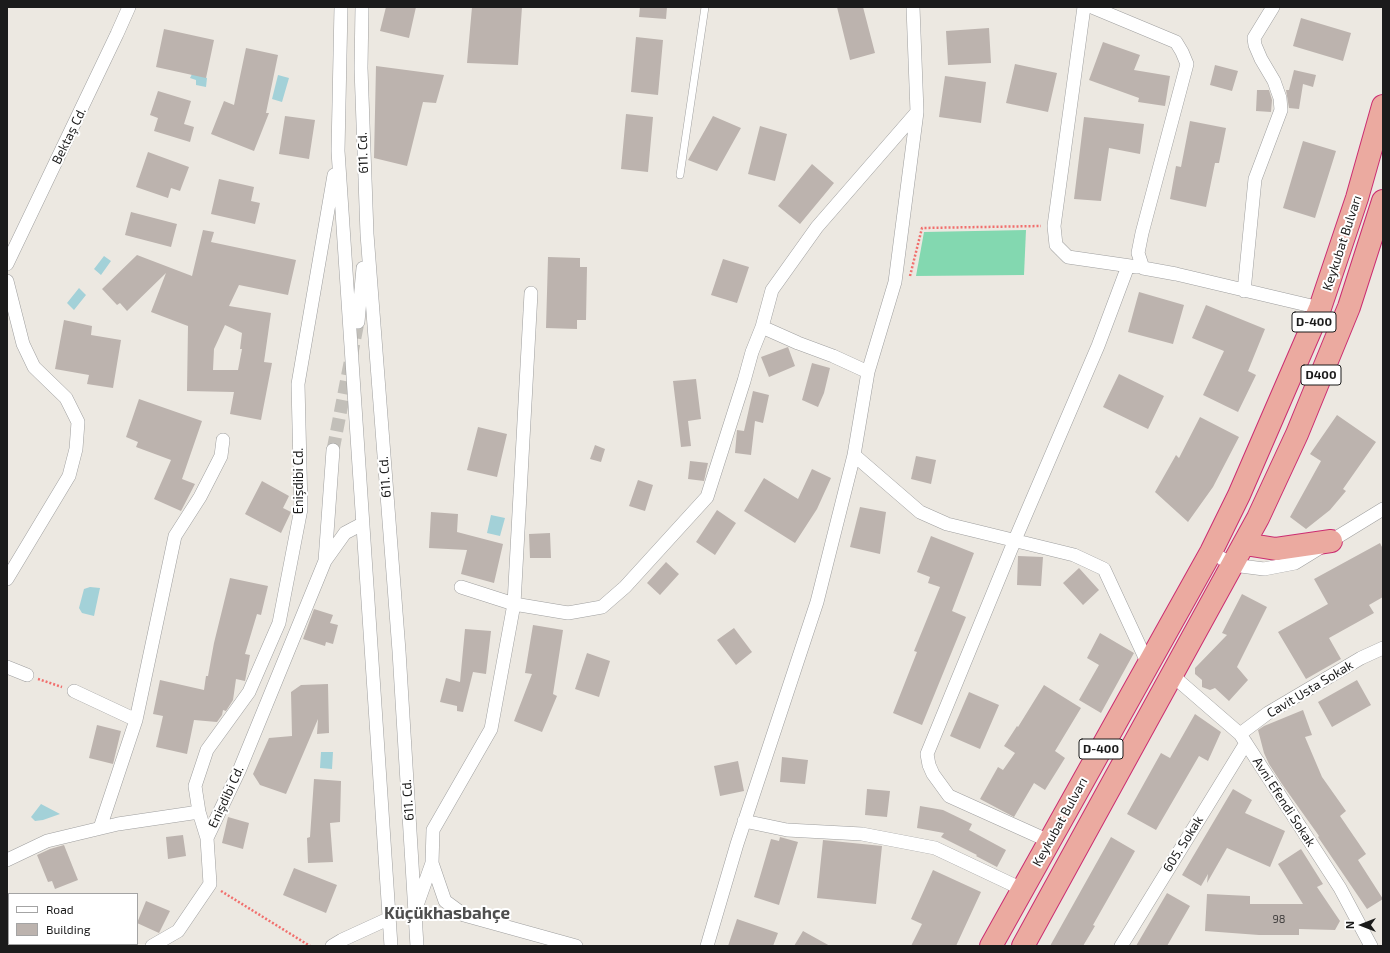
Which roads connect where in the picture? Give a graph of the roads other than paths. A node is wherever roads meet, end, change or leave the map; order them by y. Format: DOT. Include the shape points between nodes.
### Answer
graph roads {
  1 [pos="129,7"];
  2 [pos="341,7"];
  3 [pos="362,7"];
  4 [pos="705,7"];
  5 [pos="913,7"];
  6 [pos="1084,7"];
  7 [pos="1092,7"];
  8 [pos="1273,7"];
  9 [pos="1383,106"];
  10 [pos="917,112"];
  11 [pos="338,151"];
  12 [pos="680,175"];
  13 [pos="1383,201"];
  14 [pos="367,234"];
  15 [pos="7,264"];
  16 [pos="1128,266"];
  17 [pos="1143,268"];
  18 [pos="7,281"];
  19 [pos="1244,291"];
  20 [pos="531,292"];
  21 [pos="1320,308"];
  22 [pos="358,322"];
  23 [pos="762,328"];
  24 [pos="868,372"];
  25 [pos="223,440"];
  26 [pos="334,450"];
  27 [pos="854,455"];
  28 [pos="1383,509"];
  29 [pos="362,524"];
  30 [pos="1223,530"];
  31 [pos="1331,541"];
  32 [pos="1014,542"];
  33 [pos="1245,544"];
  34 [pos="1211,552"];
  35 [pos="325,561"];
  36 [pos="1233,565"];
  37 [pos="7,579"];
  38 [pos="461,587"];
  39 [pos="514,604"];
  40 [pos="1383,648"];
  41 [pos="1148,664"];
  42 [pos="7,667"];
  43 [pos="27,675"];
  44 [pos="1173,676"];
  45 [pos="74,691"];
  46 [pos="136,720"];
  47 [pos="1243,739"];
  48 [pos="199,812"];
  49 [pos="744,821"];
  50 [pos="100,828"];
  51 [pos="207,838"];
  52 [pos="1050,841"];
  53 [pos="7,860"];
  54 [pos="432,862"];
  55 [pos="1022,889"];
  56 [pos="415,911"];
  57 [pos="390,918"];
  58 [pos="152,946"];
  59 [pos="332,946"];
  60 [pos="391,946"];
  61 [pos="417,946"];
  62 [pos="576,946"];
  63 [pos="708,946"];
  64 [pos="991,946"];
  65 [pos="1024,946"];
  66 [pos="1121,946"];
  67 [pos="1371,946"];
  1 -- 15 [label="street, Bektaş Cd."];
  2 -- 11 [label="street, 611. Cd."];
  3 -- 14 [label="street, 611. Cd." via="361,68"];
  4 -- 12 [label="lane"];
  5 -- 10 [label="street"];
  6 -- 16 [label="street" via="1054,226 1056,245 1068,257"];
  7 -- 17 [label="street" via="1176,42 1187,64 1142,233 1138,253"];
  8 -- 19 [label="street" via="1254,38 1261,59 1274,81 1281,110 1255,179"];
  9 -- 21 [label="highway, Keykubat Bulvarı / D-400" via="1357,198"];
  10 -- 23 [label="street" via="817,227 772,290"];
  10 -- 24 [label="street" via="895,282"];
  11 -- 29 [label="street, 611. Cd."];
  11 -- 48 [label="street, Enişdibi Cd." via="298,384 301,509 279,623 249,692 207,750 196,786"];
  13 -- 33 [label="highway, Keykubat Bulvarı / D400" via="1346,314 1297,434"];
  14 -- 22 [label="street"];
  14 -- 56 [label="street, 611. Cd." via="399,651"];
  16 -- 17 [label="street"];
  16 -- 32 [label="street" via="1098,346"];
  17 -- 19 [label="street"];
  18 -- 37 [label="street" via="23,344 34,367 66,398 78,422 76,448 69,476"];
  19 -- 21 [label="street"];
  20 -- 39 [label="street"];
  21 -- 30 [label="highway, Keykubat Bulvarı / D-400"];
  23 -- 24 [label="street"];
  23 -- 39 [label="street" via="752,352 708,497 625,588 602,607 568,613"];
  24 -- 27 [label="street"];
  25 -- 46 [label="street" via="221,456 200,497 175,536"];
  26 -- 35 [label="street"];
  27 -- 32 [label="street" via="920,512 947,524"];
  27 -- 49 [label="street" via="817,602"];
  28 -- 31 [label="street"];
  29 -- 35 [label="street, Enişdibi Cd." via="346,533"];
  29 -- 57 [label="street, 611. Cd."];
  30 -- 33 [label="street"];
  30 -- 34 [label="highway, D-400"];
  31 -- 33 [label="highway" via="1276,549"];
  31 -- 36 [label="street" via="1295,563 1264,569"];
  32 -- 41 [label="street" via="1074,556 1104,569"];
  32 -- 52 [label="street" via="927,754 933,774 949,796"];
  33 -- 36 [label="highway, D-400"];
  34 -- 36 [label="street"];
  34 -- 41 [label="highway, Keykubat Bulvarı / D-400"];
  35 -- 51 [label="street, Enişdibi Cd." via="239,771"];
  36 -- 44 [label="highway, D-400"];
  38 -- 39 [label="street"];
  39 -- 54 [label="street" via="490,729 433,830"];
  40 -- 47 [label="street, Cavit Usta Sokak" via="1361,658 1268,713"];
  41 -- 52 [label="highway, Keykubat Bulvarı / D-400"];
  42 -- 43 [label="street"];
  44 -- 47 [label="street, Avni Efendi Sokak"];
  44 -- 65 [label="highway, D-400"];
  45 -- 46 [label="street"];
  46 -- 50 [label="street"];
  47 -- 66 [label="street, 605. Sokak"];
  47 -- 67 [label="street, Avni Efendi Sokak" via="1340,888"];
  48 -- 50 [label="street"];
  48 -- 51 [label="street, Enişdibi Cd."];
  49 -- 55 [label="street" via="787,830 862,834 935,848"];
  49 -- 63 [label="street"];
  50 -- 53 [label="street" via="47,841"];
  51 -- 58 [label="street, Enişdibi Cd." via="210,884 178,931"];
  52 -- 55 [label="highway, Keykubat Bulvarı / D-400"];
  54 -- 56 [label="street"];
  54 -- 62 [label="street" via="445,901 464,915"];
  55 -- 64 [label="highway, Keykubat Bulvarı / D-400"];
  56 -- 61 [label="street, 611. Cd."];
  57 -- 59 [label="street"];
  57 -- 60 [label="street, 611. Cd."];
}
